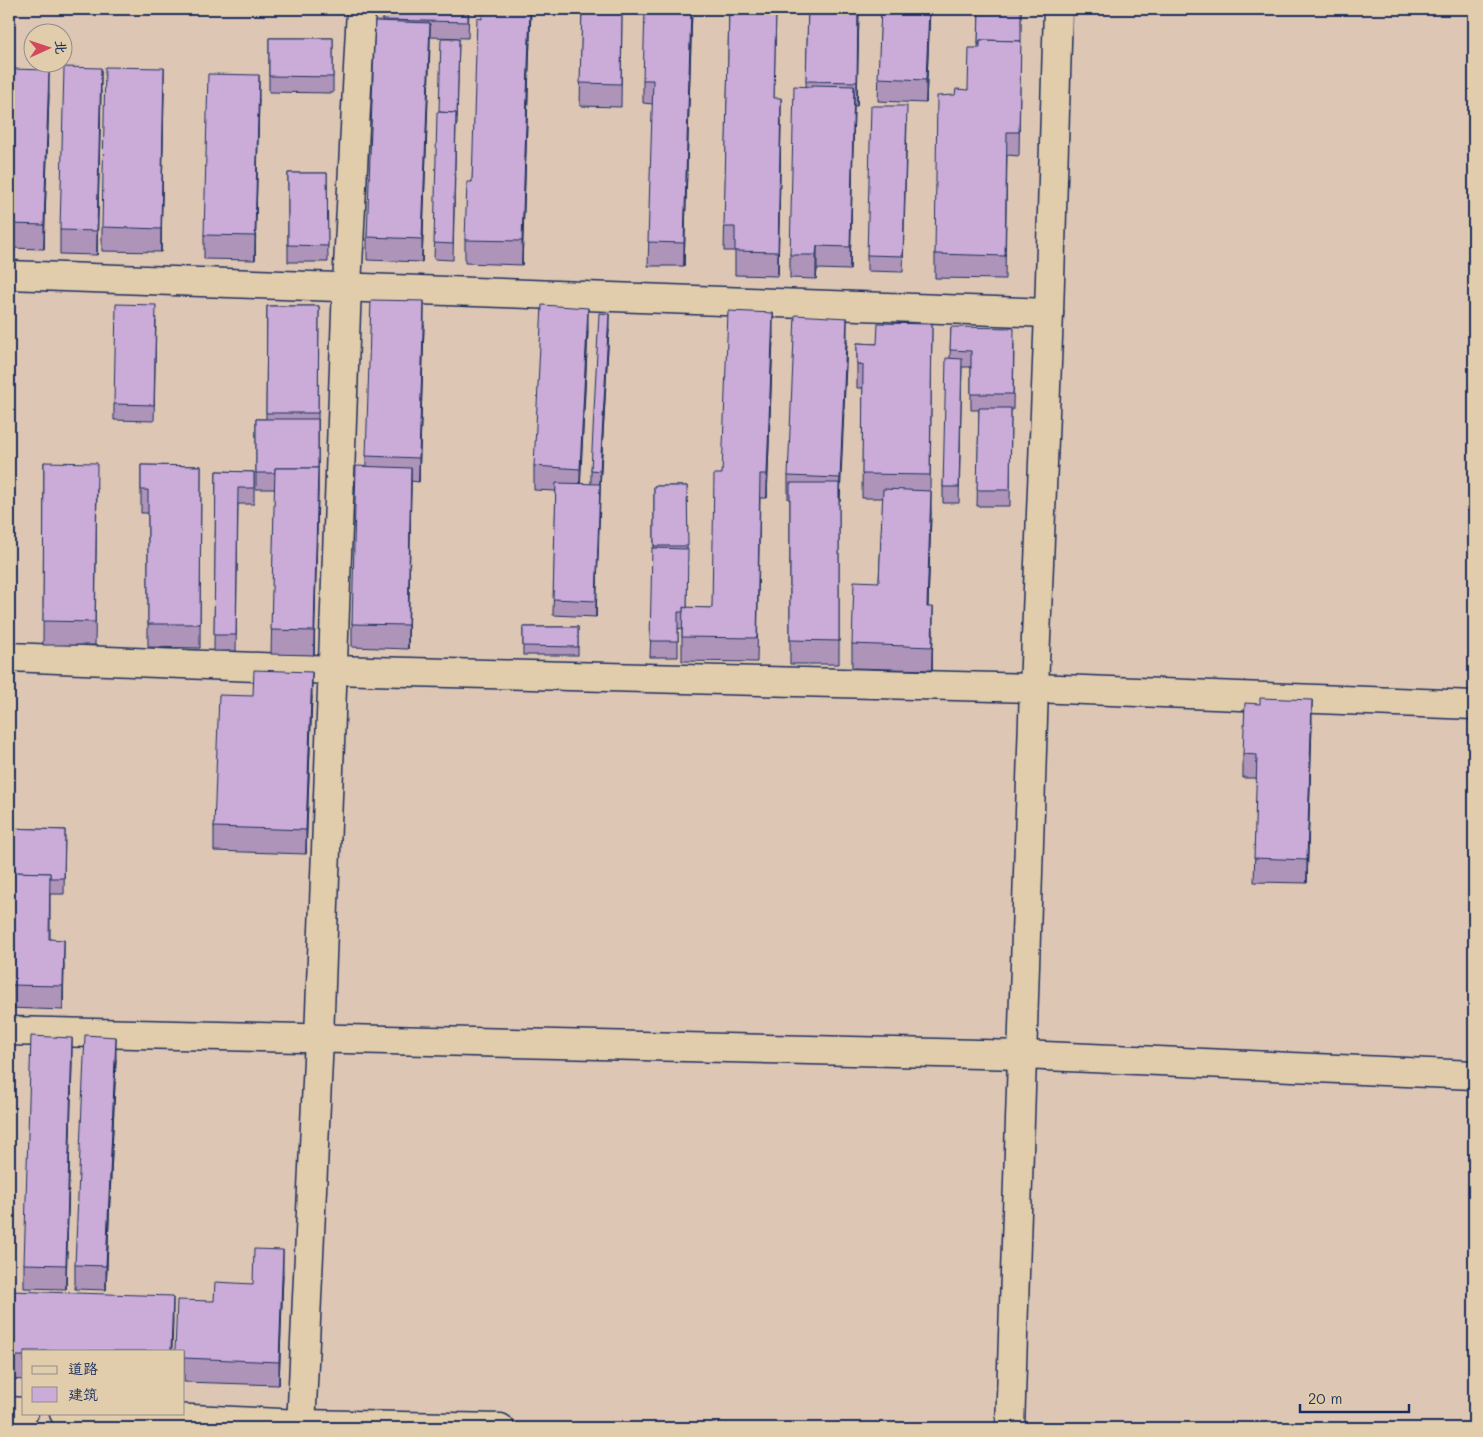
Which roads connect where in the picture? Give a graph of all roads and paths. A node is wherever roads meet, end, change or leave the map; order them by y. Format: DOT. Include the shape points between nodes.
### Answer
graph roads {
  1 [pos="361,9"];
  2 [pos="1058,9"];
  3 [pos="9,275"];
  4 [pos="347,286"];
  5 [pos="1050,313"];
  6 [pos="9,657"];
  7 [pos="332,670"];
  8 [pos="1034,688"];
  9 [pos="1474,705"];
  10 [pos="9,1031"];
  11 [pos="319,1038"];
  12 [pos="1022,1055"];
  13 [pos="1474,1075"];
  14 [pos="9,1411"];
  15 [pos="22,1412"];
  16 [pos="82,1414"];
  17 [pos="302,1426"];
  18 [pos="500,1428"];
  19 [pos="1010,1428"];
  1 -- 4 [label="street"];
  2 -- 5 [label="street"];
  3 -- 4 [label="street"];
  4 -- 5 [label="street"];
  4 -- 7 [label="street"];
  5 -- 8 [label="street"];
  6 -- 7 [label="street"];
  7 -- 8 [label="street"];
  7 -- 11 [label="street"];
  8 -- 9 [label="street"];
  8 -- 12 [label="street"];
  10 -- 11 [label="street"];
  11 -- 12 [label="street"];
  11 -- 17 [label="street"];
  12 -- 13 [label="street"];
  12 -- 19 [label="street"];
  14 -- 15 [label="street"];
  16 -- 17 [label="street"];
  17 -- 18 [label="street"];
}
